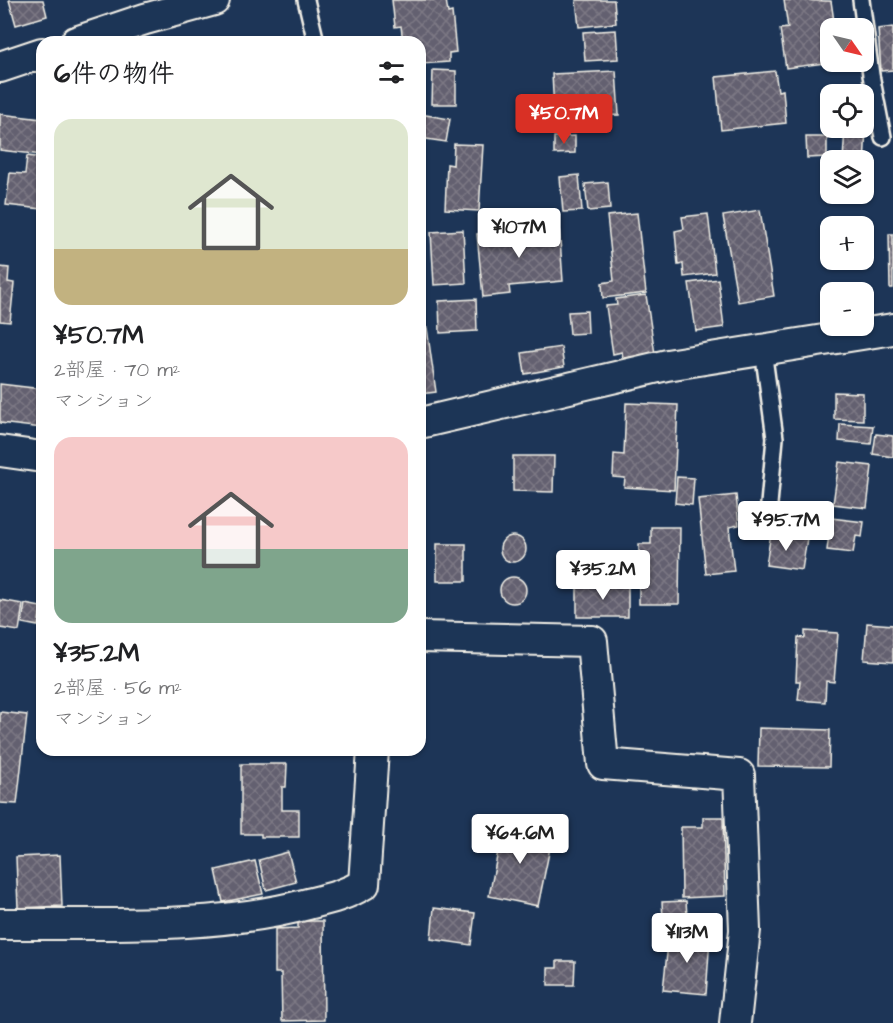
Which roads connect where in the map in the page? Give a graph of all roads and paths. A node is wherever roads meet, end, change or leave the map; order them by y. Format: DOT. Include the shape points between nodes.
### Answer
graph roads {
  1 [pos="214,0"];
  2 [pos="306,0"];
  3 [pos="861,0"];
  4 [pos="94,36"];
  5 [pos="315,36"];
  6 [pos="36,55"];
  7 [pos="0,67"];
  8 [pos="884,137"];
  9 [pos="893,329"];
  10 [pos="763,350"];
  11 [pos="426,422"];
  12 [pos="0,451"];
  13 [pos="36,456"];
  14 [pos="768,515"];
  15 [pos="426,637"];
  16 [pos="373,756"];
  17 [pos="0,924"];
  18 [pos="735,1023"];
  1 -- 4 [label="street"];
  2 -- 5 [label="lane"];
  3 -- 8 [label="lane"];
  6 -- 7 [label="street"];
  9 -- 10 [label="street"];
  10 -- 11 [label="street" via="667,365"];
  10 -- 14 [label="lane" via="775,438"];
  12 -- 13 [label="street"];
  15 -- 18 [label="street" via="592,641 603,764 739,775 745,930"];
  16 -- 17 [label="street" via="364,884 350,893 274,913 180,922"];
}
